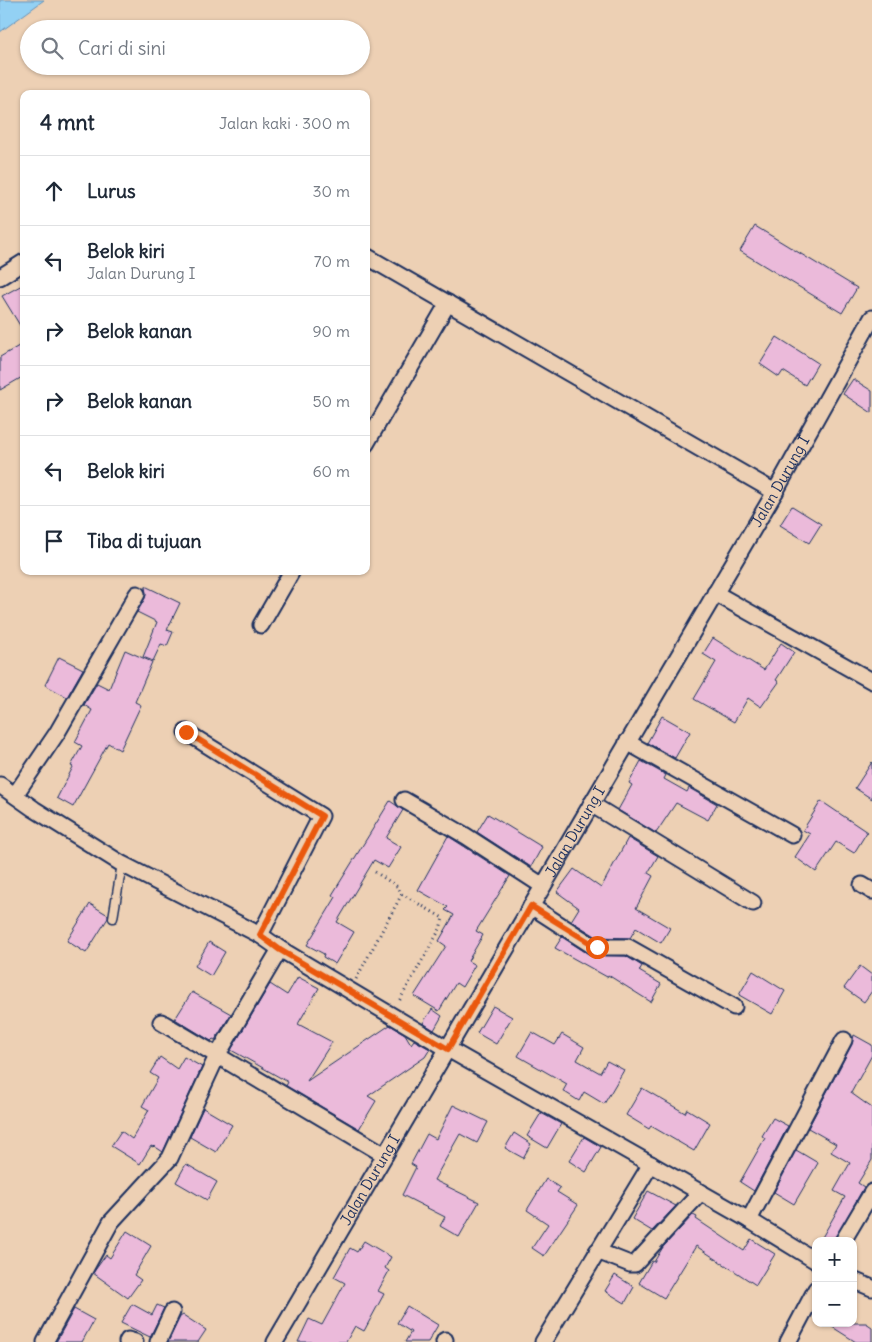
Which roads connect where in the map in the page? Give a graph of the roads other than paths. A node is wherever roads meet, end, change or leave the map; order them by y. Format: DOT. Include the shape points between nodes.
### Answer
graph roads {
  1 [pos="370,258"];
  2 [pos="20,264"];
  3 [pos="0,277"];
  4 [pos="448,303"];
  5 [pos="872,318"];
  6 [pos="370,437"];
  7 [pos="775,492"];
  8 [pos="290,575"];
  9 [pos="137,594"];
  10 [pos="714,594"];
  11 [pos="261,625"];
  12 [pos="872,682"];
  13 [pos="186,732"];
  14 [pos="627,742"];
  15 [pos="0,785"];
  16 [pos="15,795"];
  17 [pos="404,800"];
  18 [pos="590,804"];
  19 [pos="792,835"];
  20 [pos="122,864"];
  21 [pos="543,886"];
  22 [pos="753,903"];
  23 [pos="531,906"];
  24 [pos="113,918"];
  25 [pos="260,935"];
  26 [pos="280,950"];
  27 [pos="734,1006"];
  28 [pos="162,1022"];
  29 [pos="844,1040"];
  30 [pos="448,1049"];
  31 [pos="217,1056"];
  32 [pos="385,1155"];
  33 [pos="652,1164"];
  34 [pos="701,1192"];
  35 [pos="872,1192"];
  36 [pos="749,1220"];
  37 [pos="845,1237"];
  38 [pos="597,1251"];
  39 [pos="812,1259"];
  40 [pos="857,1282"];
  41 [pos="872,1288"];
  42 [pos="812,1297"];
  43 [pos="172,1312"];
  44 [pos="45,1342"];
  45 [pos="127,1342"];
  46 [pos="135,1342"];
  47 [pos="158,1342"];
  48 [pos="275,1342"];
  49 [pos="543,1342"];
  50 [pos="788,1342"];
  1 -- 4 [label="street"];
  2 -- 3 [label="street"];
  4 -- 6 [label="street"];
  4 -- 7 [label="street"];
  5 -- 7 [label="street, Jalan Durung I"];
  7 -- 10 [label="street, Jalan Durung I"];
  8 -- 11 [label="street"];
  9 -- 16 [label="street" via="57,733"];
  10 -- 12 [label="street"];
  10 -- 14 [label="street, Jalan Durung I"];
  13 -- 25 [label="street" via="322,816"];
  14 -- 18 [label="street, Jalan Durung I"];
  14 -- 19 [label="street"];
  15 -- 16 [label="street"];
  16 -- 20 [label="street"];
  17 -- 21 [label="street"];
  18 -- 21 [label="street, Jalan Durung I"];
  18 -- 22 [label="street"];
  20 -- 24 [label="lane"];
  20 -- 25 [label="street"];
  21 -- 23 [label="street, Jalan Durung I"];
  23 -- 27 [label="street" via="593,946 628,947"];
  23 -- 30 [label="street, Jalan Durung I"];
  25 -- 26 [label="street"];
  26 -- 30 [label="street"];
  26 -- 31 [label="street"];
  28 -- 31 [label="street"];
  29 -- 36 [label="street"];
  30 -- 32 [label="street, Jalan Durung I"];
  30 -- 33 [label="street"];
  31 -- 32 [label="street"];
  31 -- 44 [label="street" via="170,1158 111,1222"];
  32 -- 48 [label="street, Jalan Durung I"];
  33 -- 34 [label="street"];
  33 -- 38 [label="street"];
  34 -- 36 [label="street"];
  34 -- 38 [label="street" via="635,1264"];
  35 -- 37 [label="street"];
  36 -- 39 [label="street"];
  38 -- 49 [label="street"];
  40 -- 41 [label="street"];
  42 -- 50 [label="street"];
  43 -- 47 [label="street"];
  45 -- 46 [label="street"];
}
